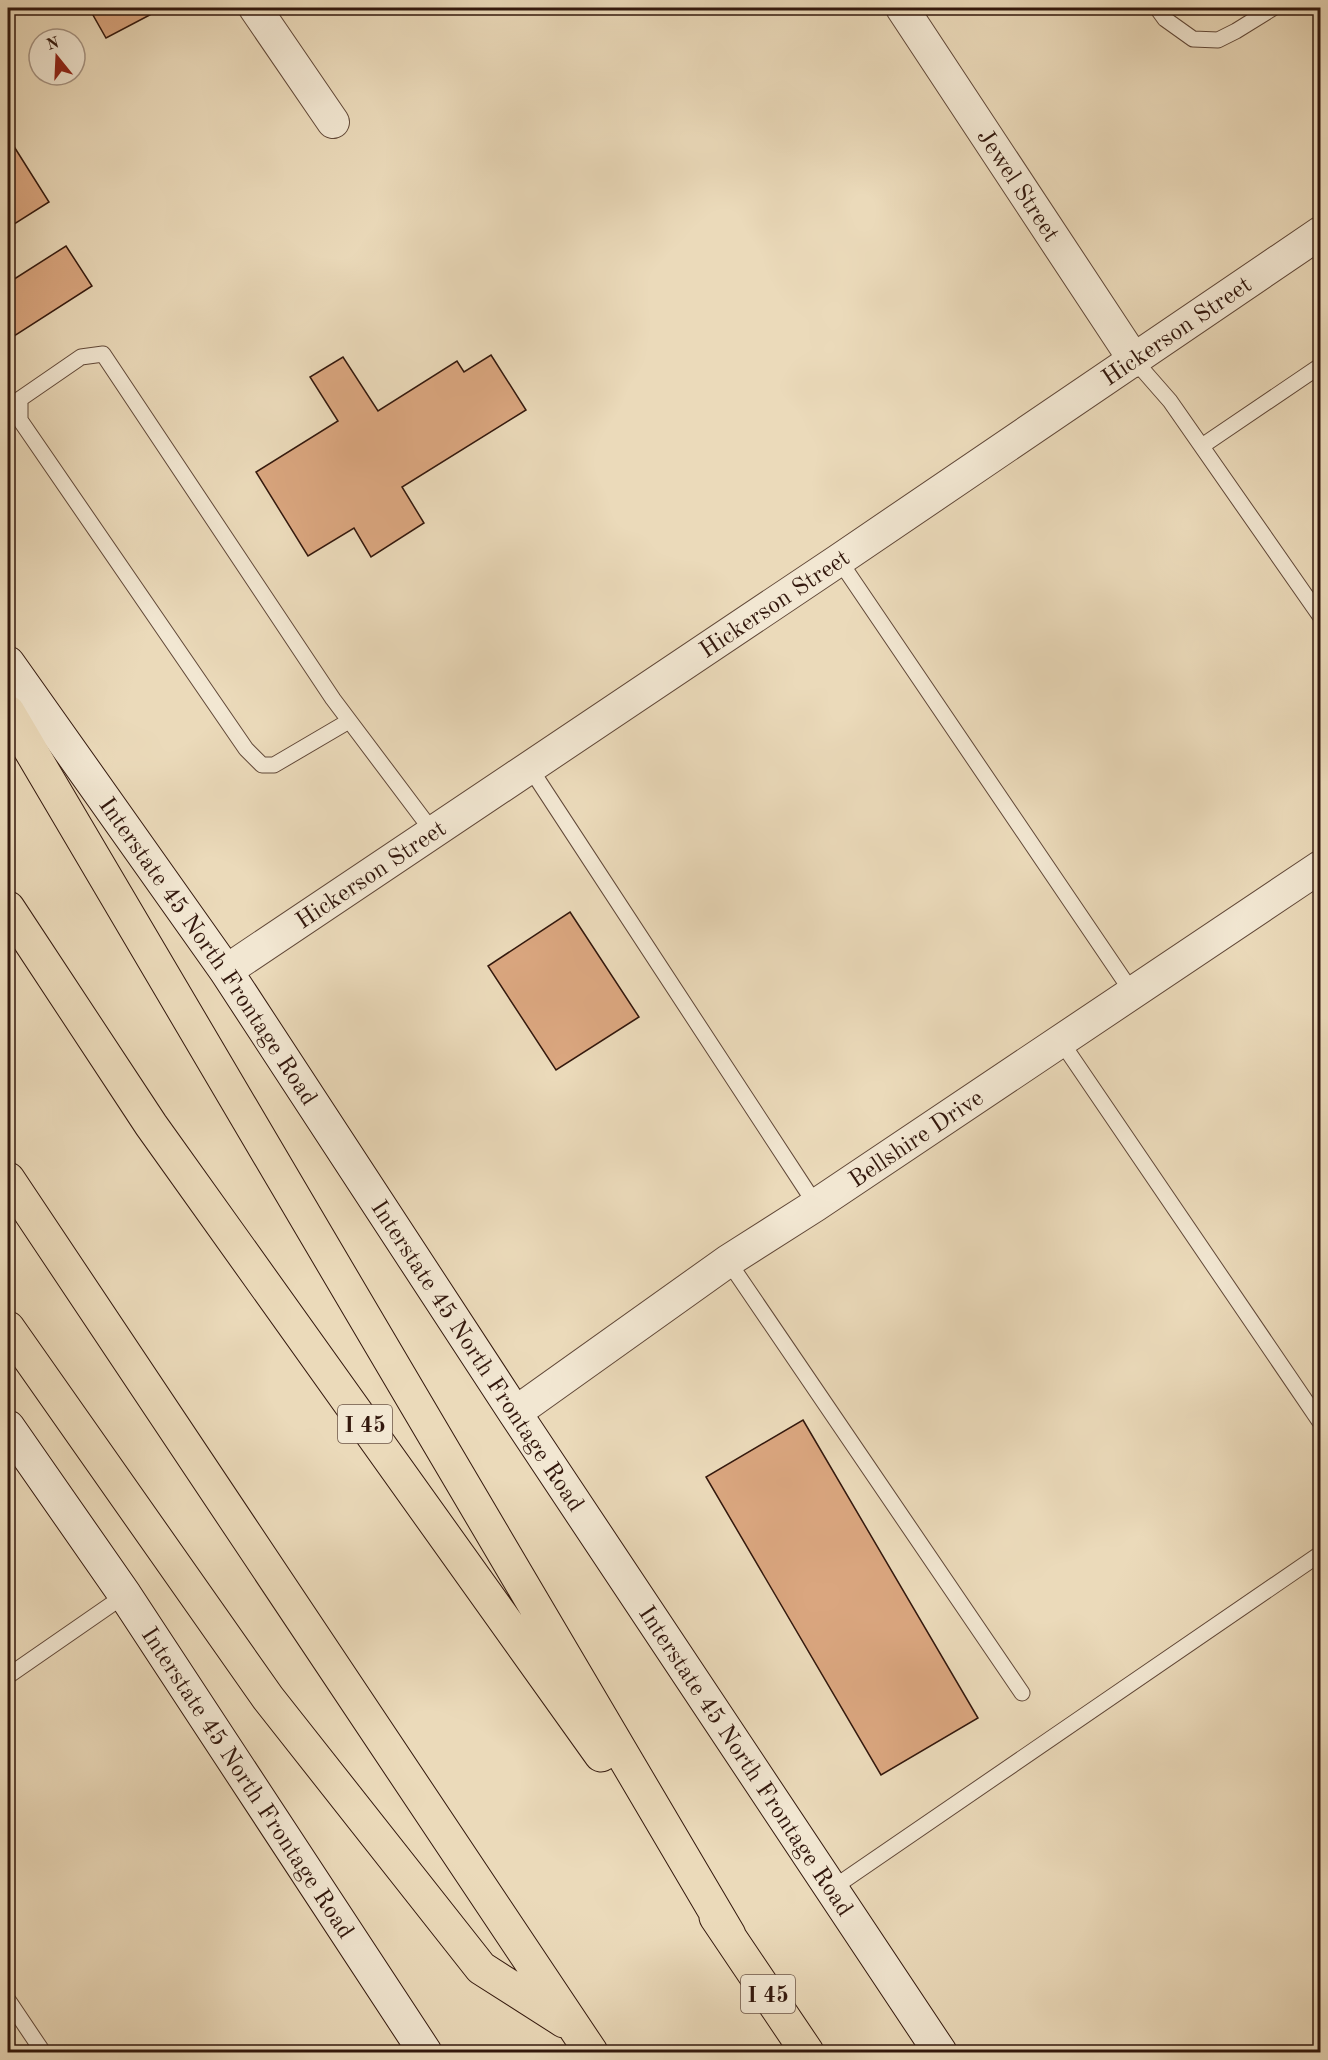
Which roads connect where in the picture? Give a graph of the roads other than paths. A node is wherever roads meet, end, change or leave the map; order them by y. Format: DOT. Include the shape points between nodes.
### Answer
graph roads {
  1 [pos="255,8"];
  2 [pos="902,8"];
  3 [pos="1157,8"];
  4 [pos="1273,8"];
  5 [pos="333,122"];
  6 [pos="1320,233"];
  7 [pos="1135,360"];
  8 [pos="1320,366"];
  9 [pos="1202,446"];
  10 [pos="839,560"];
  11 [pos="1320,616"];
  12 [pos="8,663"];
  13 [pos="8,712"];
  14 [pos="349,721"];
  15 [pos="530,768"];
  16 [pos="433,832"];
  17 [pos="1320,867"];
  18 [pos="8,908"];
  19 [pos="226,971"];
  20 [pos="1132,992"];
  21 [pos="1060,1040"];
  22 [pos="8,1179"];
  23 [pos="816,1205"];
  24 [pos="728,1261"];
  25 [pos="8,1328"];
  26 [pos="515,1413"];
  27 [pos="1320,1422"];
  28 [pos="8,1426"];
  29 [pos="1320,1554"];
  30 [pos="124,1595"];
  31 [pos="8,1676"];
  32 [pos="1022,1693"];
  33 [pos="830,1890"];
  34 [pos="729,1935"];
  35 [pos="8,2000"];
  36 [pos="582,2040"];
  37 [pos="417,2050"];
  38 [pos="43,2052"];
  39 [pos="807,2052"];
  40 [pos="940,2052"];
  1 -- 5 [label="street"];
  2 -- 7 [label="street, Jewel Street"];
  3 -- 4 [label="lane" via="1165,20 1193,39 1218,40"];
  6 -- 7 [label="street, Hickerson Street"];
  7 -- 9 [label="lane"];
  7 -- 10 [label="street, Hickerson Street"];
  8 -- 9 [label="lane"];
  9 -- 11 [label="lane"];
  10 -- 15 [label="street, Hickerson Street"];
  10 -- 20 [label="lane"];
  12 -- 19 [label="main road, Interstate 45 North Frontage Road"];
  13 -- 34 [label="highway"];
  14 -- 14 [label="lane" via="103,354 81,357 20,399 20,420 246,749 261,765 274,765"];
  14 -- 16 [label="lane"];
  15 -- 16 [label="street, Hickerson Street"];
  15 -- 23 [label="lane"];
  16 -- 19 [label="street, Hickerson Street"];
  17 -- 20 [label="street, Bellshire Drive"];
  18 -- 34 [label="highway, I 45" via="151,1125"];
  19 -- 26 [label="main road, Interstate 45 North Frontage Road"];
  20 -- 21 [label="street, Bellshire Drive"];
  21 -- 23 [label="street, Bellshire Drive"];
  21 -- 27 [label="lane"];
  22 -- 36 [label="highway"];
  23 -- 24 [label="street, Bellshire Drive"];
  24 -- 26 [label="street, Bellshire Drive"];
  24 -- 32 [label="lane"];
  25 -- 36 [label="highway" via="268,1698 481,1968"];
  26 -- 33 [label="main road, Interstate 45 North Frontage Road"];
  28 -- 30 [label="main road, Interstate 45 North Frontage Road"];
  29 -- 33 [label="lane"];
  30 -- 31 [label="lane"];
  30 -- 37 [label="main road, Interstate 45 North Frontage Road"];
  33 -- 40 [label="main road, Interstate 45 North Frontage Road"];
  34 -- 39 [label="highway, I 45"];
  35 -- 38 [label="lane"];
}
